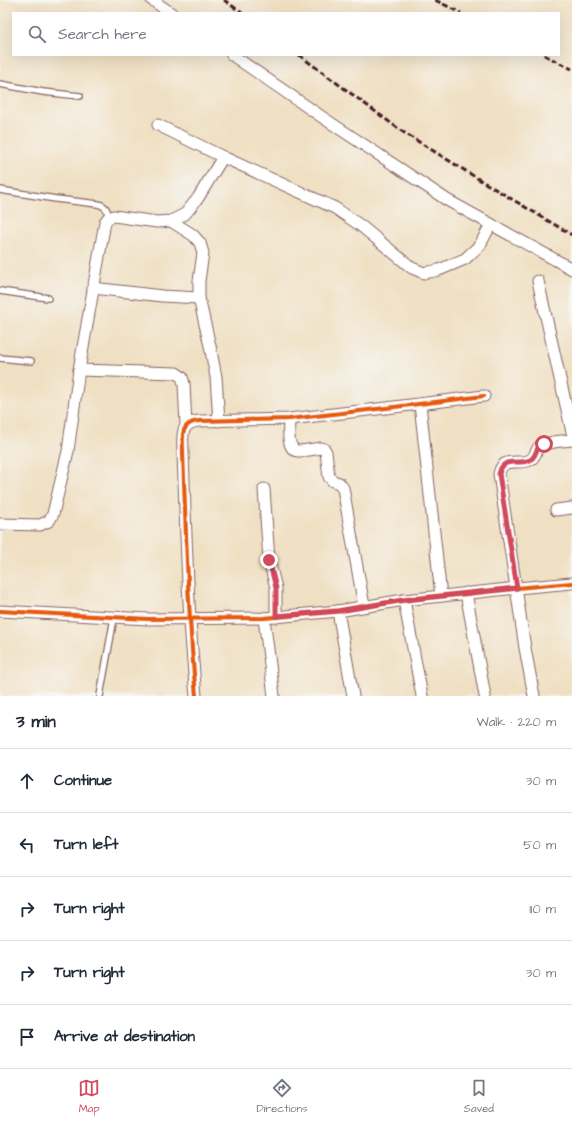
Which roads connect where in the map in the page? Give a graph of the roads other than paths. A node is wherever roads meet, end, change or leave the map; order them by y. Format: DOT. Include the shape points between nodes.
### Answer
graph roads {
  1 [pos="152,0"];
  2 [pos="170,12"];
  3 [pos="233,56"];
  4 [pos="0,84"];
  5 [pos="80,96"];
  6 [pos="158,124"];
  7 [pos="223,157"];
  8 [pos="0,190"];
  9 [pos="108,218"];
  10 [pos="171,221"];
  11 [pos="491,224"];
  12 [pos="572,269"];
  13 [pos="538,281"];
  14 [pos="93,288"];
  15 [pos="0,291"];
  16 [pos="48,298"];
  17 [pos="199,298"];
  18 [pos="0,358"];
  19 [pos="31,361"];
  20 [pos="80,370"];
  21 [pos="484,396"];
  22 [pos="420,404"];
  23 [pos="289,419"];
  24 [pos="219,420"];
  25 [pos="186,426"];
  26 [pos="572,432"];
  27 [pos="572,440"];
  28 [pos="264,489"];
  29 [pos="572,508"];
  30 [pos="556,510"];
  31 [pos="0,524"];
  32 [pos="572,583"];
  33 [pos="517,588"];
  34 [pos="466,593"];
  35 [pos="441,596"];
  36 [pos="404,600"];
  37 [pos="364,606"];
  38 [pos="0,611"];
  39 [pos="338,611"];
  40 [pos="276,616"];
  41 [pos="114,618"];
  42 [pos="264,618"];
  43 [pos="190,619"];
  44 [pos="100,696"];
  45 [pos="196,696"];
  46 [pos="274,696"];
  47 [pos="353,696"];
  48 [pos="422,696"];
  49 [pos="485,696"];
  50 [pos="534,696"];
  1 -- 2 [label="street"];
  3 -- 11 [label="street" via="447,200"];
  4 -- 5 [label="lane"];
  6 -- 7 [label="street"];
  7 -- 10 [label="street" via="198,198 185,214"];
  7 -- 11 [label="street" via="335,208 412,268 424,273 466,259 480,245"];
  8 -- 9 [label="lane" via="104,205"];
  9 -- 10 [label="street" via="114,216 157,222"];
  9 -- 14 [label="street" via="105,222"];
  10 -- 17 [label="street" via="193,235 200,243 203,253"];
  11 -- 12 [label="street"];
  13 -- 26 [label="street"];
  14 -- 17 [label="street"];
  14 -- 20 [label="street"];
  15 -- 16 [label="lane"];
  17 -- 24 [label="street" via="216,376"];
  18 -- 19 [label="lane"];
  20 -- 25 [label="street" via="176,373 182,377 184,384"];
  20 -- 31 [label="street" via="68,452 53,514 48,521 40,524"];
  21 -- 22 [label="street"];
  22 -- 23 [label="street"];
  22 -- 35 [label="street"];
  23 -- 24 [label="street"];
  23 -- 37 [label="street" via="291,447 297,451 324,449 329,477 342,485"];
  24 -- 25 [label="street" via="192,422"];
  25 -- 43 [label="street" via="183,432 183,453"];
  27 -- 33 [label="street" via="544,444 538,447 530,460 510,462 501,468 499,474"];
  28 -- 40 [label="street" via="269,560 276,588"];
  29 -- 30 [label="street"];
  32 -- 33 [label="street"];
  33 -- 34 [label="street"];
  33 -- 50 [label="street"];
  34 -- 35 [label="street"];
  34 -- 49 [label="street"];
  35 -- 36 [label="street"];
  36 -- 37 [label="street"];
  36 -- 48 [label="street"];
  37 -- 39 [label="street"];
  38 -- 41 [label="street"];
  39 -- 40 [label="street"];
  39 -- 47 [label="street"];
  40 -- 42 [label="street"];
  41 -- 43 [label="street"];
  41 -- 44 [label="lane"];
  42 -- 43 [label="street"];
  42 -- 46 [label="street"];
  43 -- 45 [label="street"];
}
